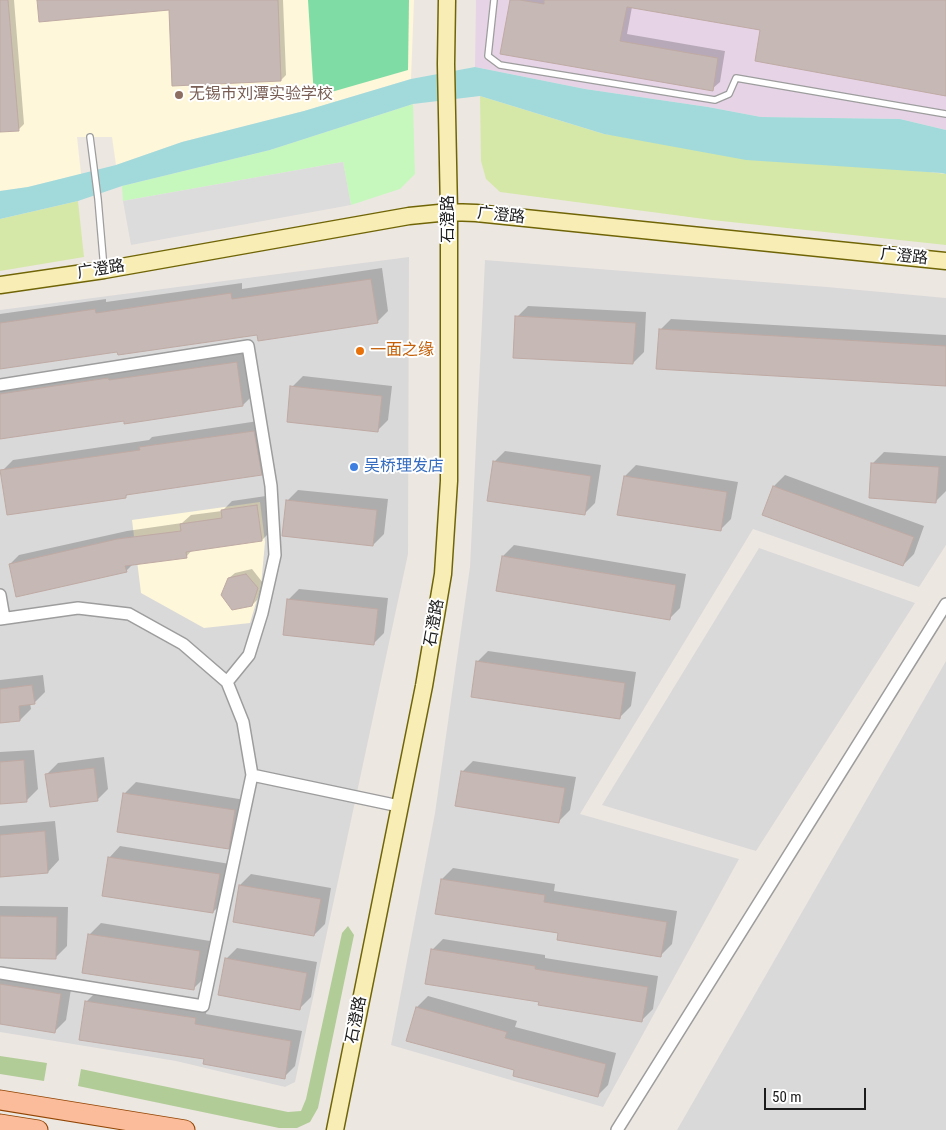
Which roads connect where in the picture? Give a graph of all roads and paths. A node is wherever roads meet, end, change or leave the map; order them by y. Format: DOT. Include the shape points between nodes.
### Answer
graph roads {
  1 [pos="447,0"];
  2 [pos="494,0"];
  3 [pos="946,114"];
  4 [pos="90,137"];
  5 [pos="449,212"];
  6 [pos="946,261"];
  7 [pos="104,270"];
  8 [pos="0,285"];
  9 [pos="0,385"];
  10 [pos="0,595"];
  11 [pos="946,604"];
  12 [pos="2,618"];
  13 [pos="227,682"];
  14 [pos="252,775"];
  15 [pos="399,806"];
  16 [pos="0,974"];
  17 [pos="0,1100"];
  18 [pos="0,1124"];
  19 [pos="38,1130"];
  20 [pos="185,1130"];
  21 [pos="335,1130"];
  22 [pos="617,1130"];
  1 -- 5 [label="street, 石澄路"];
  2 -- 3 [label="lane" via="488,56 500,65 715,100 729,94 736,78"];
  4 -- 7 [label="lane"];
  5 -- 6 [label="street, 广澄路"];
  5 -- 7 [label="street, 广澄路" via="409,216"];
  5 -- 15 [label="street, 石澄路" via="449,481 443,574"];
  7 -- 8 [label="street, 广澄路"];
  9 -- 13 [label="street" via="248,346 271,486 275,555 249,655"];
  10 -- 12 [label="street"];
  11 -- 22 [label="street"];
  12 -- 13 [label="street" via="78,608 129,614 182,644"];
  13 -- 14 [label="street" via="242,722"];
  14 -- 15 [label="street"];
  14 -- 16 [label="street" via="203,1006"];
  15 -- 21 [label="street, 石澄路"];
  17 -- 20 [label="main road"];
  18 -- 19 [label="main road"];
}
